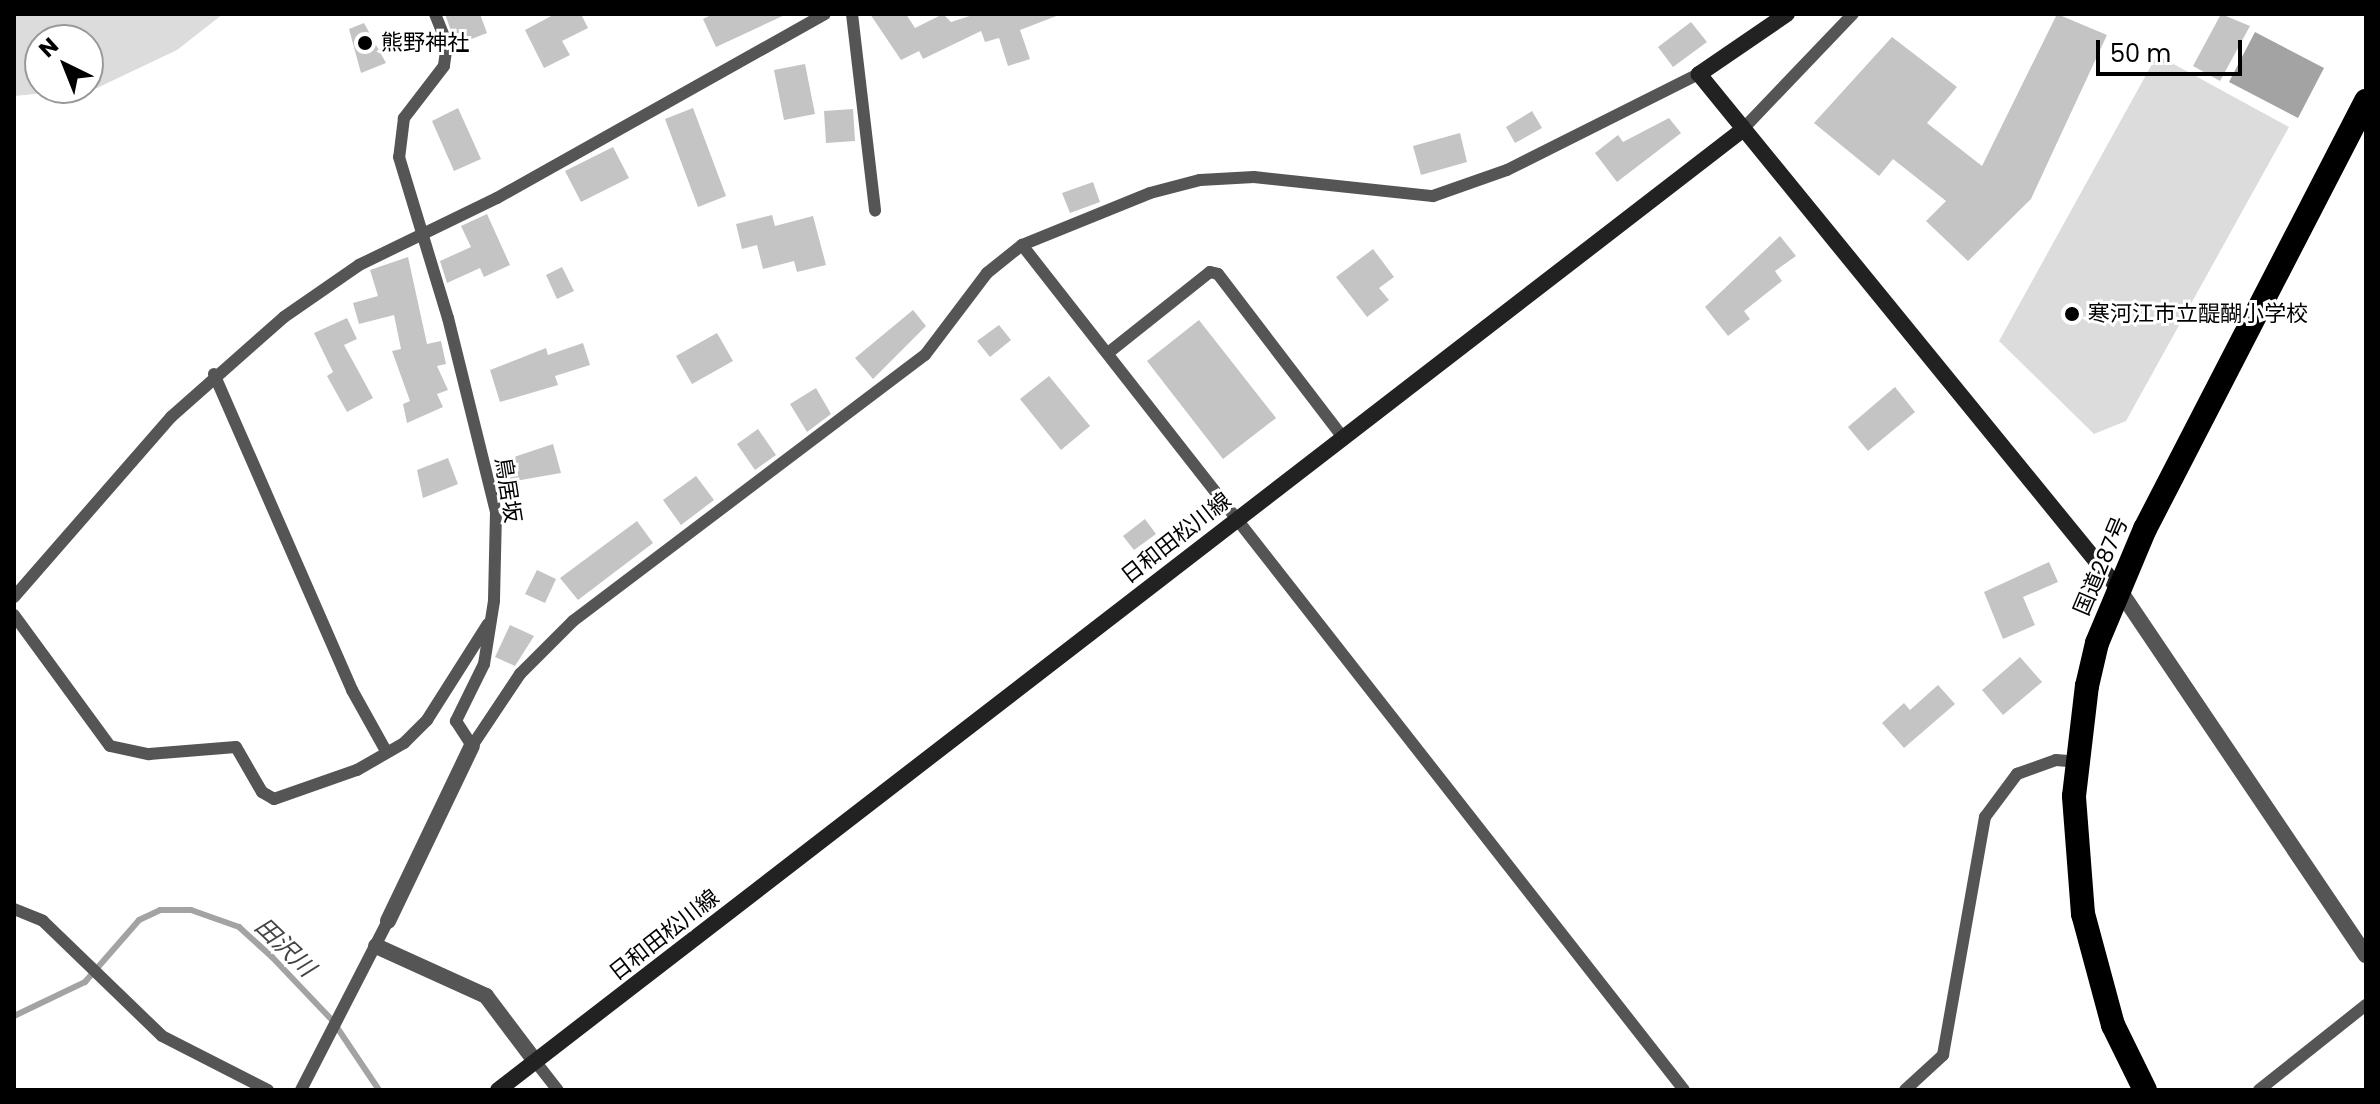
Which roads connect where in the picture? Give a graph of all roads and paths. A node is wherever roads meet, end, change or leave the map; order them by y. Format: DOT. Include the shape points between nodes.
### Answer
graph roads {
  1 [pos="435,14"];
  2 [pos="825,14"];
  3 [pos="852,14"];
  4 [pos="1787,14"];
  5 [pos="1853,14"];
  6 [pos="1699,74"];
  7 [pos="2366,101"];
  8 [pos="1741,131"];
  9 [pos="875,211"];
  10 [pos="424,234"];
  11 [pos="1022,245"];
  12 [pos="1108,353"];
  13 [pos="214,374"];
  14 [pos="1342,436"];
  15 [pos="1239,517"];
  16 [pos="2118,588"];
  17 [pos="14,597"];
  18 [pos="14,615"];
  19 [pos="492,618"];
  20 [pos="472,746"];
  21 [pos="386,751"];
  22 [pos="2077,762"];
  23 [pos="14,909"];
  24 [pos="388,921"];
  25 [pos="376,946"];
  26 [pos="2366,955"];
  27 [pos="2366,1005"];
  28 [pos="535,1061"];
  29 [pos="268,1090"];
  30 [pos="301,1090"];
  31 [pos="498,1090"];
  32 [pos="558,1090"];
  33 [pos="1684,1090"];
  34 [pos="1905,1090"];
  35 [pos="2145,1090"];
  36 [pos="2259,1090"];
  1 -- 10 [label="lane, 鳥居坂" via="447,44 444,66 404,118 399,157"];
  2 -- 10 [label="lane"];
  3 -- 9 [label="lane"];
  4 -- 6 [label="main road"];
  5 -- 8 [label="lane"];
  6 -- 8 [label="main road"];
  6 -- 11 [label="lane" via="1507,170 1433,196 1254,177 1200,180 1150,193"];
  7 -- 16 [label="highway, 国道287号"];
  8 -- 14 [label="main road, 日和田松川線"];
  8 -- 16 [label="main road"];
  10 -- 13 [label="lane" via="347,274"];
  10 -- 19 [label="lane, 鳥居坂" via="496,512"];
  11 -- 12 [label="lane"];
  11 -- 20 [label="lane" via="987,273 925,355 573,621 520,674"];
  12 -- 14 [label="lane" via="1210,272 1218,274"];
  12 -- 15 [label="lane"];
  13 -- 17 [label="lane"];
  13 -- 21 [label="lane" via="352,690"];
  14 -- 15 [label="main road, 日和田松川線"];
  15 -- 28 [label="main road, 日和田松川線"];
  15 -- 33 [label="lane"];
  16 -- 22 [label="highway, 国道287号" via="2097,643"];
  16 -- 26 [label="street"];
  18 -- 21 [label="lane" via="110,746 149,754 236,747 262,792 274,799 357,770"];
  19 -- 20 [label="lane, 鳥居坂" via="484,664 456,721"];
  19 -- 21 [label="lane" via="427,720"];
  20 -- 24 [label="street"];
  22 -- 34 [label="lane" via="2056,760 2017,774 1985,817 1943,1055"];
  22 -- 35 [label="highway, 国道287号" via="2077,861 2091,956 2113,1025"];
  23 -- 29 [label="lane" via="43,921 162,1036"];
  24 -- 25 [label="lane"];
  25 -- 28 [label="street" via="486,996"];
  25 -- 30 [label="lane"];
  27 -- 36 [label="lane"];
  28 -- 31 [label="main road, 日和田松川線"];
  28 -- 32 [label="lane"];
}
